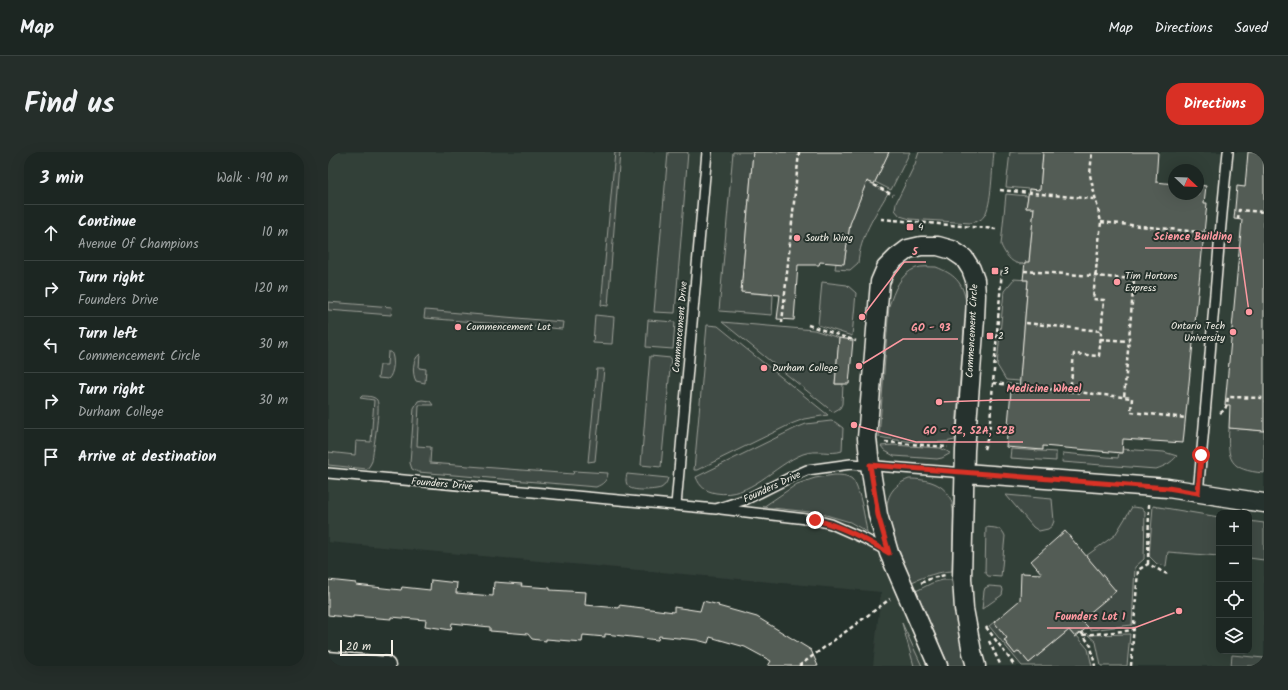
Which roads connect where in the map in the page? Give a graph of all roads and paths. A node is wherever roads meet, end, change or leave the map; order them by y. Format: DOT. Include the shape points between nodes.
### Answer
graph roads {
  1 [pos="707,152"];
  2 [pos="799,152"];
  3 [pos="1092,152"];
  4 [pos="1228,152"];
  5 [pos="874,184"];
  6 [pos="1000,190"];
  7 [pos="893,195"];
  8 [pos="1094,199"];
  9 [pos="1264,212"];
  10 [pos="881,219"];
  11 [pos="1238,219"];
  12 [pos="1101,222"];
  13 [pos="996,229"];
  14 [pos="1204,233"];
  15 [pos="1002,269"];
  16 [pos="1024,271"];
  17 [pos="1096,276"];
  18 [pos="782,323"];
  19 [pos="1026,323"];
  20 [pos="808,324"];
  21 [pos="1101,331"];
  22 [pos="1100,339"];
  23 [pos="856,341"];
  24 [pos="1129,341"];
  25 [pos="993,383"];
  26 [pos="1070,392"];
  27 [pos="1124,398"];
  28 [pos="1264,398"];
  29 [pos="1220,413"];
  30 [pos="1186,418"];
  31 [pos="879,442"];
  32 [pos="950,447"];
  33 [pos="983,452"];
  34 [pos="870,465"];
  35 [pos="328,473"];
  36 [pos="965,473"];
  37 [pos="1198,493"];
  38 [pos="1149,503"];
  39 [pos="1264,503"];
  40 [pos="676,505"];
  41 [pos="716,509"];
  42 [pos="889,553"];
  43 [pos="1148,564"];
  44 [pos="1167,574"];
  45 [pos="950,576"];
  46 [pos="915,585"];
  47 [pos="896,596"];
  48 [pos="983,623"];
  49 [pos="1134,630"];
  50 [pos="328,661"];
  51 [pos="386,666"];
  52 [pos="798,666"];
  53 [pos="938,666"];
  54 [pos="976,666"];
  55 [pos="1015,666"];
  56 [pos="1095,666"];
  57 [pos="1131,666"];
  1 -- 40 [label="lane, Commencement Drive"];
  2 -- 18 [label="path"];
  3 -- 8 [label="path" via="1090,176"];
  4 -- 37 [label="lane"];
  5 -- 7 [label="path"];
  6 -- 8 [label="path"];
  8 -- 12 [label="path"];
  9 -- 11 [label="path" via="1239,210"];
  10 -- 13 [label="path"];
  12 -- 14 [label="path"];
  12 -- 17 [label="path"];
  15 -- 25 [label="path"];
  16 -- 17 [label="path"];
  17 -- 21 [label="path" via="1094,299 1104,300"];
  17 -- 24 [label="path" via="1134,279"];
  19 -- 21 [label="path"];
  20 -- 23 [label="path"];
  21 -- 22 [label="path"];
  22 -- 24 [label="path"];
  22 -- 26 [label="path" via="1099,356 1074,354"];
  24 -- 27 [label="path"];
  25 -- 26 [label="path"];
  25 -- 33 [label="path" via="989,434"];
  26 -- 27 [label="path"];
  27 -- 30 [label="path" via="1132,398 1131,412"];
  28 -- 29 [label="path" via="1228,397 1225,410"];
  31 -- 32 [label="path"];
  34 -- 36 [label="lane, Founders Drive"];
  34 -- 36 [label="street, Commencement Circle" via="867,438 880,282 886,268 908,249 938,246 952,250 964,258 975,280 976,301"];
  34 -- 41 [label="lane, Founders Drive" via="850,464 807,470 747,499"];
  34 -- 42 [label="street, Commencement Circle" via="878,515"];
  35 -- 40 [label="lane, Founders Drive"];
  36 -- 37 [label="street, Founders Drive" via="1168,488"];
  36 -- 54 [label="street, Commencement Circle" via="964,609"];
  37 -- 39 [label="street, Founders Drive"];
  38 -- 43 [label="path"];
  40 -- 41 [label="lane, Founders Drive"];
  41 -- 42 [label="lane" via="831,524"];
  42 -- 53 [label="street, Commencement Circle"];
  43 -- 44 [label="path"];
  43 -- 49 [label="path" via="1138,570"];
  45 -- 46 [label="path" via="932,578"];
  47 -- 52 [label="path"];
  48 -- 55 [label="path"];
  49 -- 56 [label="path" via="1082,633 1091,646"];
  49 -- 57 [label="path"];
  50 -- 51 [label="street"];
}
